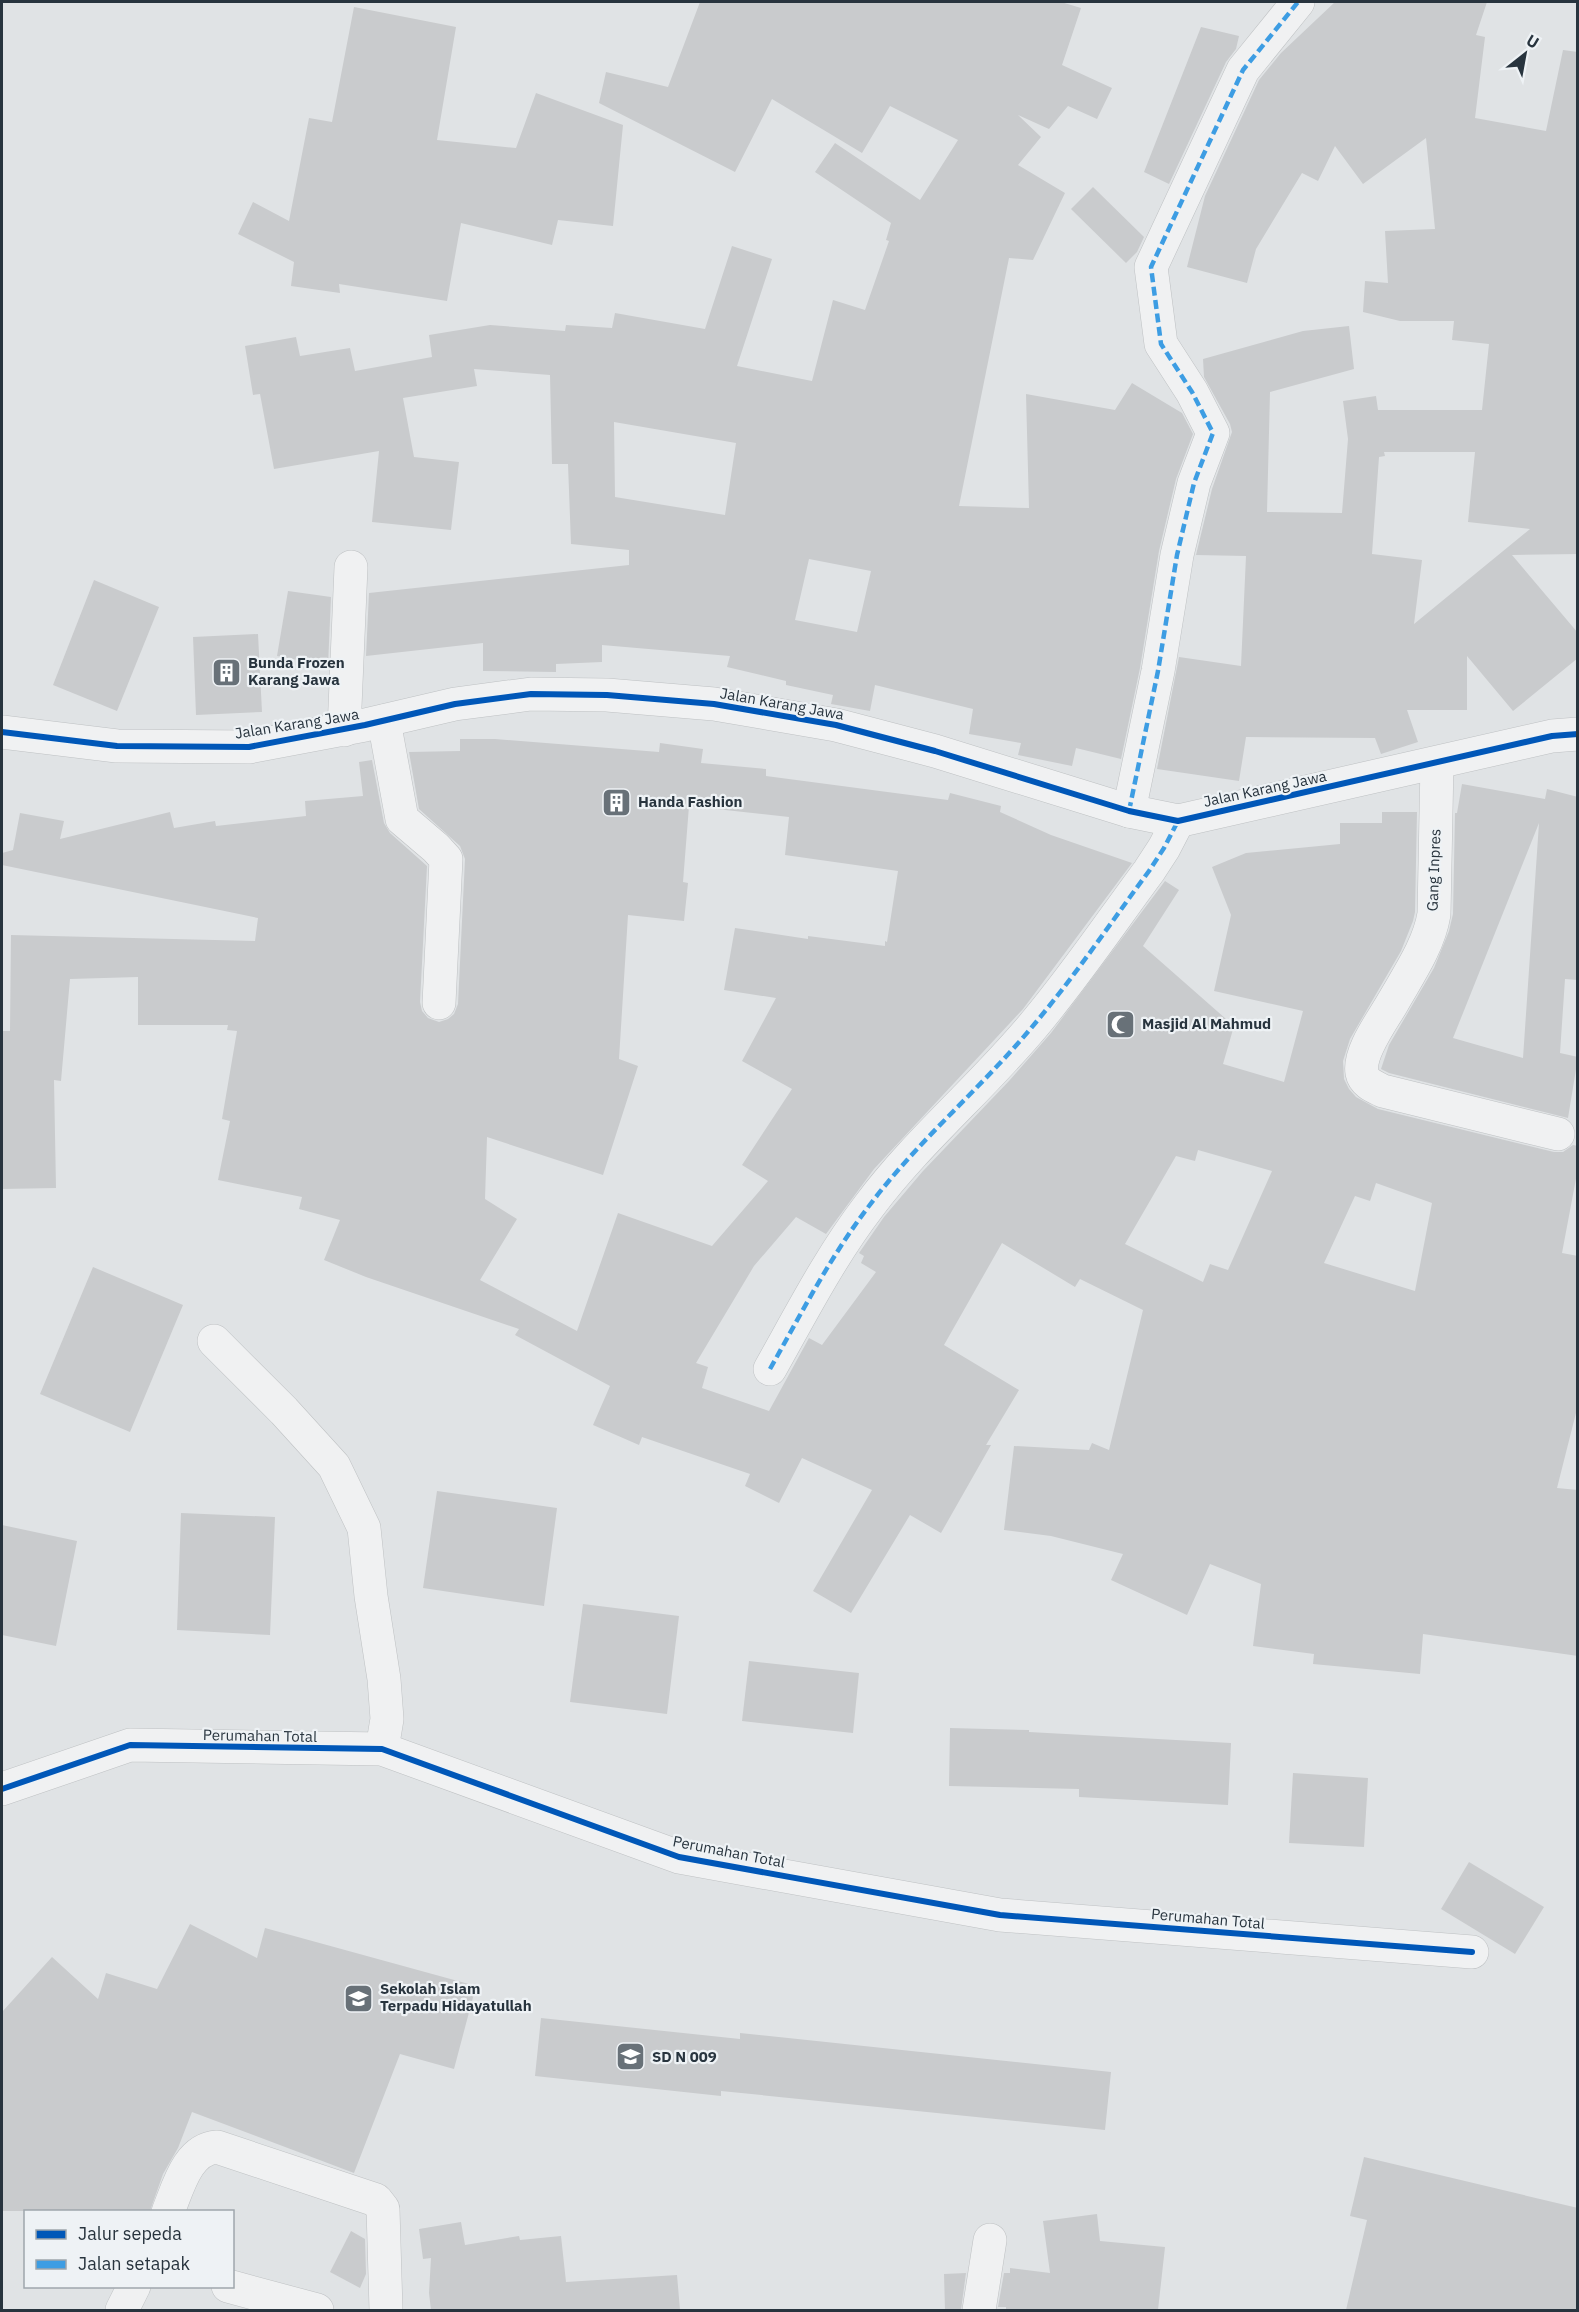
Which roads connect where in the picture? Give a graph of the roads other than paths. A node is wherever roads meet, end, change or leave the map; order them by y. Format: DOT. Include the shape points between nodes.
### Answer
graph roads {
  1 [pos="1298,2"];
  2 [pos="351,567"];
  3 [pos="384,721"];
  4 [pos="344,730"];
  5 [pos="2,732"];
  6 [pos="1578,734"];
  7 [pos="1437,763"];
  8 [pos="1129,811"];
  9 [pos="1178,821"];
  10 [pos="440,1003"];
  11 [pos="1558,1134"];
  12 [pos="214,1341"];
  13 [pos="770,1369"];
  14 [pos="382,1749"];
  15 [pos="2,1789"];
  16 [pos="1472,1952"];
  17 [pos="168,2210"];
  18 [pos="990,2240"];
  19 [pos="133,2288"];
  20 [pos="234,2288"];
  21 [pos="122,2310"];
  22 [pos="317,2310"];
  23 [pos="386,2310"];
  24 [pos="979,2310"];
  1 -- 8 [label="street" via="1243,70 1151,267 1161,344 1213,433 1194,483 1177,555"];
  2 -- 4 [label="street"];
  3 -- 4 [label="street, Jalan Karang Jawa"];
  3 -- 8 [label="street, Jalan Karang Jawa" via="455,704 531,694 607,695 714,704 836,725"];
  3 -- 10 [label="street" via="402,819 446,859"];
  4 -- 5 [label="street, Jalan Karang Jawa" via="249,747 117,747"];
  6 -- 7 [label="street, Jalan Karang Jawa" via="1552,736"];
  7 -- 9 [label="street, Jalan Karang Jawa"];
  7 -- 11 [label="street, Gang Inpres" via="1431,928 1372,1038 1362,1073 1366,1081 1383,1091"];
  8 -- 9 [label="street, Jalan Karang Jawa"];
  9 -- 13 [label="street" via="1149,871 1038,1021 899,1167 868,1206 840,1246"];
  12 -- 14 [label="street" via="334,1466 364,1528 386,1699"];
  14 -- 15 [label="street, Perumahan Total" via="130,1745"];
  14 -- 16 [label="street, Perumahan Total" via="679,1857 1000,1915"];
  17 -- 23 [label="street" via="191,2161 206,2148 216,2147 376,2200 383,2209"];
  18 -- 24 [label="street"];
  19 -- 21 [label="street"];
  20 -- 22 [label="street"];
}
